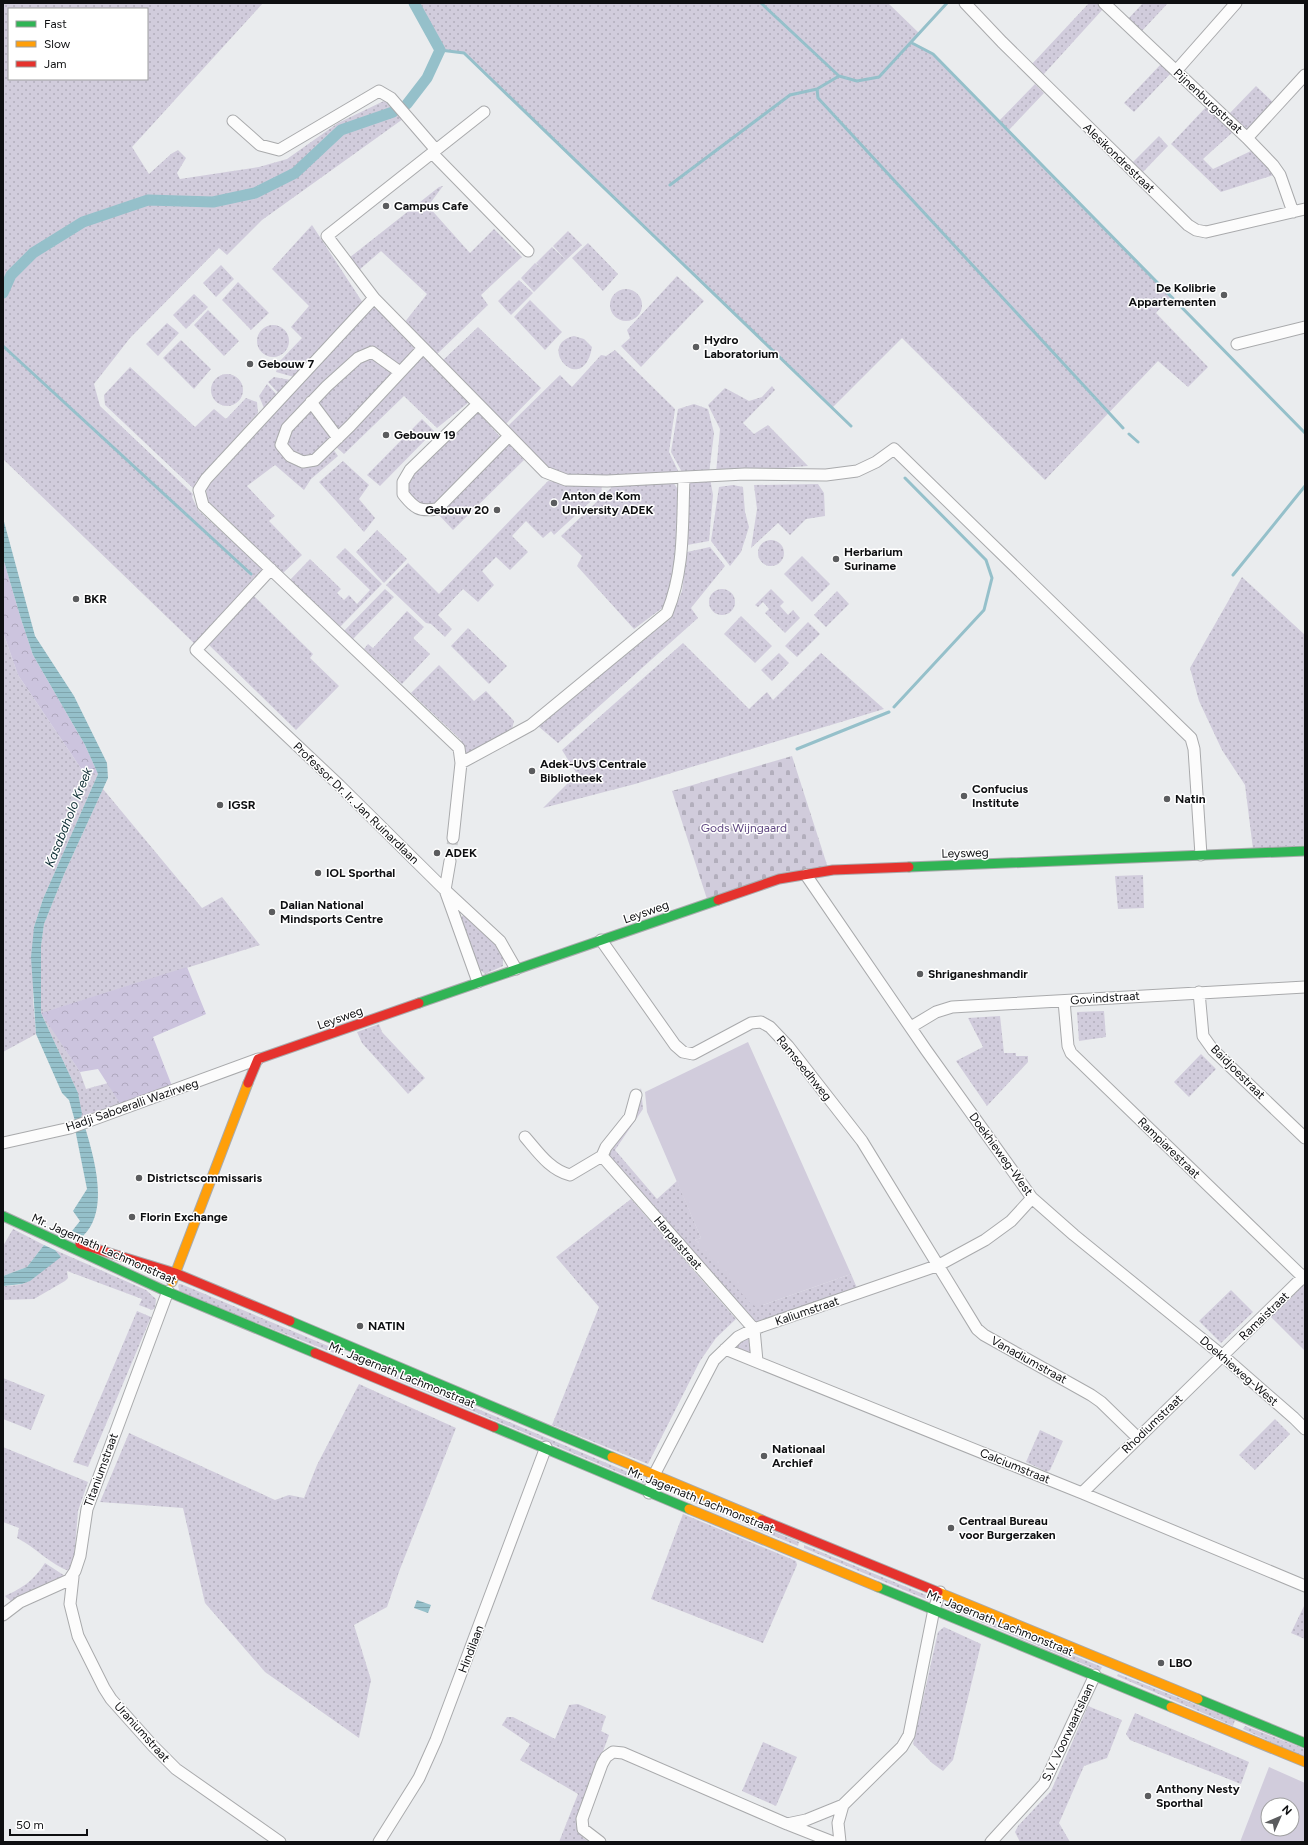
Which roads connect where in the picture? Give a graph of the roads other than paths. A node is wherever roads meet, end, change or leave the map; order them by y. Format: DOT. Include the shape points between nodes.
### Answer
graph roads {
  1 [pos="965,3"];
  2 [pos="1104,3"];
  3 [pos="1236,3"];
  4 [pos="1176,71"];
  5 [pos="1305,75"];
  6 [pos="484,112"];
  7 [pos="233,121"];
  8 [pos="1247,138"];
  9 [pos="434,152"];
  10 [pos="1305,209"];
  11 [pos="1293,212"];
  12 [pos="528,251"];
  13 [pos="374,298"];
  14 [pos="1305,327"];
  15 [pos="1237,344"];
  16 [pos="423,348"];
  17 [pos="400,372"];
  18 [pos="311,402"];
  19 [pos="478,404"];
  20 [pos="509,436"];
  21 [pos="338,438"];
  22 [pos="684,478"];
  23 [pos="271,570"];
  24 [pos="461,763"];
  25 [pos="453,838"];
  26 [pos="1305,851"];
  27 [pos="1201,855"];
  28 [pos="450,861"];
  29 [pos="806,875"];
  30 [pos="444,890"];
  31 [pos="601,940"];
  32 [pos="516,969"];
  33 [pos="478,982"];
  34 [pos="1305,987"];
  35 [pos="1200,992"];
  36 [pos="1064,1001"];
  37 [pos="911,1027"];
  38 [pos="258,1059"];
  39 [pos="636,1095"];
  40 [pos="525,1137"];
  41 [pos="1305,1138"];
  42 [pos="3,1143"];
  43 [pos="602,1156"];
  44 [pos="1032,1198"];
  45 [pos="3,1216"];
  46 [pos="19,1224"];
  47 [pos="939,1265"];
  48 [pos="175,1274"];
  49 [pos="1304,1277"];
  50 [pos="168,1291"];
  51 [pos="754,1329"];
  52 [pos="725,1349"];
  53 [pos="1223,1356"];
  54 [pos="757,1361"];
  55 [pos="1305,1430"];
  56 [pos="1138,1438"];
  57 [pos="546,1447"];
  58 [pos="654,1475"];
  59 [pos="649,1493"];
  60 [pos="1082,1493"];
  61 [pos="73,1577"];
  62 [pos="1305,1586"];
  63 [pos="940,1592"];
  64 [pos="934,1609"];
  65 [pos="3,1615"];
  66 [pos="1110,1663"];
  67 [pos="1100,1677"];
  68 [pos="1238,1715"];
  69 [pos="1232,1732"];
  70 [pos="1305,1743"];
  71 [pos="1305,1762"];
  72 [pos="843,1805"];
  73 [pos="787,1824"];
  74 [pos="280,1842"];
  75 [pos="379,1842"];
  76 [pos="600,1842"];
  77 [pos="833,1842"];
  78 [pos="840,1842"];
  79 [pos="992,1842"];
  1 -- 11 [label="street, Alesikondrestraat" via="1188,225 1206,232"];
  2 -- 4 [label="street, Pijnenburgstraat"];
  3 -- 4 [label="street"];
  4 -- 8 [label="street, Pijnenburgstraat"];
  5 -- 8 [label="street"];
  6 -- 9 [label="street"];
  7 -- 9 [label="street" via="260,145 279,150 379,91 391,98"];
  8 -- 11 [label="street, Pijnenburgstraat" via="1280,175"];
  9 -- 12 [label="street"];
  9 -- 13 [label="street" via="327,236"];
  10 -- 11 [label="street, Alesikondrestraat"];
  13 -- 16 [label="street"];
  13 -- 23 [label="street" via="206,479 199,490 203,505"];
  14 -- 15 [label="street"];
  16 -- 17 [label="street"];
  16 -- 19 [label="street"];
  17 -- 18 [label="street" via="372,352 358,358"];
  17 -- 21 [label="street"];
  18 -- 21 [label="street"];
  18 -- 21 [label="street" via="287,428 281,445 290,456 303,462 315,460"];
  19 -- 20 [label="street"];
  19 -- 20 [label="street" via="410,470 403,482 403,494 412,506 425,511 437,510"];
  20 -- 22 [label="street" via="545,472 566,480"];
  22 -- 24 [label="street" via="681,564 675,594 667,613 531,726"];
  22 -- 27 [label="street" via="745,474 826,475 857,471 894,449 1191,738 1194,749"];
  23 -- 24 [label="street" via="459,748"];
  23 -- 30 [label="street, Professor Dr. Ir. Jan Ruinardlaan" via="196,650 339,785"];
  24 -- 25 [label="street"];
  26 -- 27 [label="main road, Leysweg"];
  27 -- 29 [label="main road, Leysweg" via="833,870"];
  28 -- 30 [label="street"];
  29 -- 31 [label="main road, Leysweg" via="779,879"];
  29 -- 37 [label="street, Doekhieweg-West"];
  30 -- 32 [label="street" via="500,941"];
  30 -- 33 [label="street, Professor Dr. Ir. Jan Ruinardlaan"];
  31 -- 32 [label="main road, Leysweg"];
  31 -- 47 [label="street, Ramsoedhweg" via="675,1045 684,1052 693,1054 751,1023 761,1022 770,1027 788,1046 862,1141"];
  32 -- 33 [label="main road, Leysweg"];
  33 -- 38 [label="main road, Leysweg"];
  34 -- 35 [label="street, Govindstraat"];
  35 -- 36 [label="street, Govindstraat"];
  35 -- 41 [label="street, Baidjoestraat" via="1203,1036 1213,1050"];
  36 -- 37 [label="street, Govindstraat" via="952,1007 936,1012"];
  36 -- 49 [label="street, Rampiarestraat" via="1068,1046 1071,1053"];
  37 -- 44 [label="street, Doekhieweg-West"];
  38 -- 42 [label="street, Hadji Saboeralli Wazirweg" via="70,1128"];
  38 -- 48 [label="main road" via="239,1102"];
  39 -- 43 [label="street" via="630,1117"];
  40 -- 43 [label="street" via="549,1163 560,1172 570,1175"];
  43 -- 51 [label="street, Harpalstraat"];
  44 -- 47 [label="street, Kaliumstraat" via="1011,1221 985,1240"];
  44 -- 53 [label="street, Doekhieweg-West"];
  45 -- 46 [label="main road"];
  46 -- 48 [label="main road, Mr. Jagernath Lachmonstraat"];
  46 -- 50 [label="main road, Mr. Jagernath Lachmonstraat" via="114,1269"];
  47 -- 51 [label="street, Kaliumstraat"];
  47 -- 56 [label="street, Vanadiumstraat" via="977,1329 1091,1395"];
  48 -- 50 [label="main road"];
  48 -- 58 [label="main road, Mr. Jagernath Lachmonstraat"];
  49 -- 53 [label="street, Ramaistraat"];
  50 -- 57 [label="main road, Mr. Jagernath Lachmonstraat"];
  50 -- 61 [label="street, Titaniumstraat" via="87,1509 80,1556"];
  51 -- 52 [label="street, Kaliumstraat" via="738,1337"];
  51 -- 54 [label="street"];
  52 -- 54 [label="street, Calciumstraat"];
  52 -- 58 [label="street, Kaliumstraat" via="714,1360"];
  53 -- 55 [label="street, Doekhieweg-West"];
  53 -- 56 [label="street, Rhodiumstraat"];
  54 -- 60 [label="street, Calciumstraat"];
  56 -- 60 [label="street, Rhodiumstraat"];
  57 -- 59 [label="main road, Mr. Jagernath Lachmonstraat"];
  57 -- 75 [label="street, Hindilaan" via="436,1740 419,1778"];
  58 -- 59 [label="street, Kaliumstraat"];
  58 -- 63 [label="main road, Mr. Jagernath Lachmonstraat"];
  59 -- 64 [label="main road, Mr. Jagernath Lachmonstraat"];
  60 -- 62 [label="street, Calciumstraat"];
  61 -- 65 [label="street" via="20,1602"];
  61 -- 74 [label="street, Uraniumstraat" via="70,1604 78,1636 111,1699 176,1769"];
  63 -- 64 [label="street"];
  63 -- 66 [label="main road, Mr. Jagernath Lachmonstraat"];
  64 -- 67 [label="main road, Mr. Jagernath Lachmonstraat"];
  64 -- 72 [label="street" via="909,1735 902,1747"];
  66 -- 67 [label="main road"];
  66 -- 68 [label="main road, Mr. Jagernath Lachmonstraat"];
  67 -- 69 [label="main road, Mr. Jagernath Lachmonstraat"];
  67 -- 79 [label="street, S.V. Voorwaartslaan" via="1040,1789"];
  68 -- 69 [label="main road"];
  68 -- 70 [label="main road, Mr. Jagernath Lachmonstraat"];
  69 -- 71 [label="main road, Mr. Jagernath Lachmonstraat"];
  72 -- 73 [label="street" via="806,1820"];
  72 -- 78 [label="street" via="838,1823"];
  73 -- 76 [label="street" via="628,1755 613,1752 602,1764 582,1820 583,1829"];
  73 -- 77 [label="street"];
}
